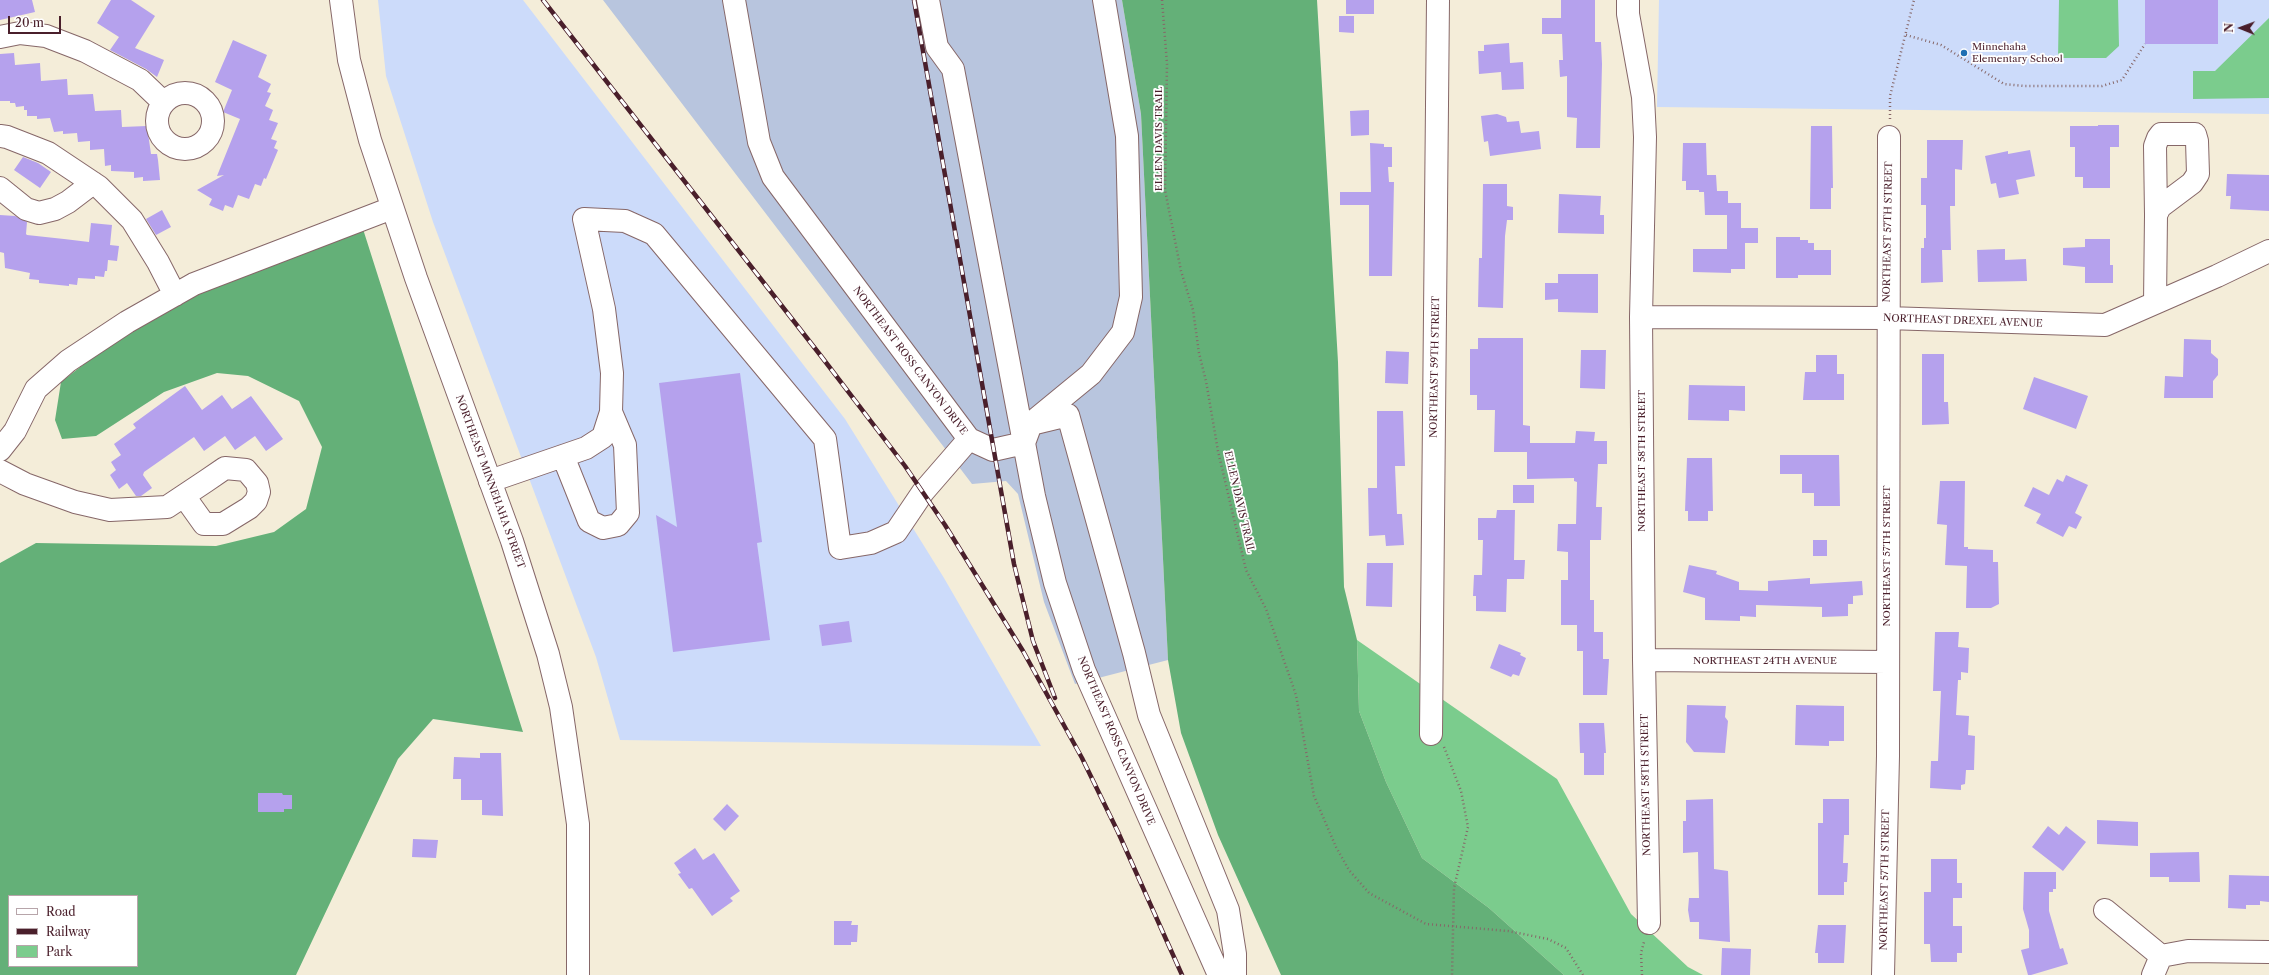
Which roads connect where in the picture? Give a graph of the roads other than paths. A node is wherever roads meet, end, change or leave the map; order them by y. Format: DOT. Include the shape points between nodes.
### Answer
graph roads {
  1 [pos="341,0"];
  2 [pos="734,0"];
  3 [pos="928,0"];
  4 [pos="1104,0"];
  5 [pos="1438,0"];
  6 [pos="1628,0"];
  7 [pos="0,37"];
  8 [pos="163,102"];
  9 [pos="0,136"];
  10 [pos="1889,137"];
  11 [pos="93,183"];
  12 [pos="0,188"];
  13 [pos="392,208"];
  14 [pos="2156,216"];
  15 [pos="2269,251"];
  16 [pos="175,295"];
  17 [pos="2155,303"];
  18 [pos="1641,317"];
  19 [pos="1887,318"];
  20 [pos="611,412"];
  21 [pos="1027,434"];
  22 [pos="969,439"];
  23 [pos="0,450"];
  24 [pos="563,456"];
  25 [pos="0,471"];
  26 [pos="490,481"];
  27 [pos="184,496"];
  28 [pos="1644,660"];
  29 [pos="1887,662"];
  30 [pos="1431,734"];
  31 [pos="2105,910"];
  32 [pos="1649,923"];
  33 [pos="2269,952"];
  34 [pos="2157,966"];
  35 [pos="578,975"];
  36 [pos="1220,975"];
  37 [pos="1235,975"];
  38 [pos="1883,975"];
  1 -- 13 [label="street, NORTHEAST MINNEHAHA STREET" via="351,68 370,140"];
  2 -- 22 [label="street, NORTHEAST ROSS CANYON DRIVE" via="760,142 773,177"];
  3 -- 21 [label="street" via="937,47 953,69"];
  4 -- 21 [label="street" via="1127,136 1131,297 1123,332 1091,374"];
  5 -- 30 [label="street, NORTHEAST 59TH STREET"];
  6 -- 18 [label="street, NORTHEAST 58TH STREET" via="1628,14 1643,97 1645,137"];
  7 -- 8 [label="street" via="20,33 46,36 85,51 140,80"];
  9 -- 11 [label="street" via="48,153"];
  10 -- 19 [label="street, NORTHEAST 57TH STREET"];
  11 -- 12 [label="street" via="68,202 39,213 26,209"];
  11 -- 16 [label="street" via="132,220"];
  13 -- 16 [label="street" via="194,284"];
  13 -- 26 [label="street, NORTHEAST MINNEHAHA STREET"];
  14 -- 17 [label="street"];
  15 -- 17 [label="street, NORTHEAST DREXEL AVENUE"];
  16 -- 23 [label="street" via="127,322 68,361 41,384 15,431"];
  17 -- 19 [label="street, NORTHEAST DREXEL AVENUE" via="2105,325"];
  18 -- 19 [label="street, NORTHEAST DREXEL AVENUE"];
  18 -- 28 [label="street, NORTHEAST 58TH STREET"];
  19 -- 29 [label="street, NORTHEAST 57TH STREET"];
  20 -- 22 [label="street" via="612,373 604,309 584,219 625,221 654,234 825,439 840,548 871,543 896,532 923,492"];
  20 -- 24 [label="street" via="603,437 586,448"];
  20 -- 24 [label="street" via="625,445 628,513 618,525 603,528 589,521"];
  21 -- 22 [label="street, NORTHEAST ROSS CANYON DRIVE" via="993,450"];
  21 -- 36 [label="street, NORTHEAST ROSS CANYON DRIVE" via="1034,496 1055,584 1084,670"];
  21 -- 37 [label="street" via="1068,415 1149,715 1228,910 1235,954"];
  24 -- 26 [label="street"];
  25 -- 27 [label="street" via="25,484 75,502 110,510 167,508"];
  26 -- 35 [label="street, NORTHEAST MINNEHAHA STREET" via="533,601 561,706 578,824"];
  28 -- 29 [label="street, NORTHEAST 24TH AVENUE"];
  28 -- 32 [label="street, NORTHEAST 58TH STREET"];
  29 -- 38 [label="street, NORTHEAST 57TH STREET" via="1888,756"];
  31 -- 34 [label="street"];
  33 -- 34 [label="street" via="2188,951"];
}
